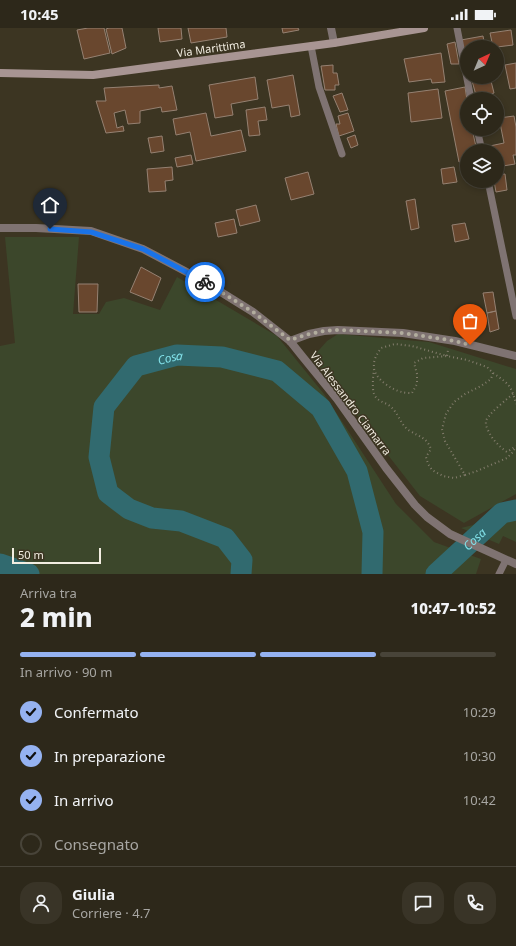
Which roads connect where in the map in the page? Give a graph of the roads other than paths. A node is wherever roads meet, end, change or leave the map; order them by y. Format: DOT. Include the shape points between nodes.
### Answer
graph roads {
  1 [pos="331,28"];
  2 [pos="424,28"];
  3 [pos="457,28"];
  4 [pos="334,42"];
  5 [pos="311,46"];
  6 [pos="0,73"];
  7 [pos="470,92"];
  8 [pos="342,154"];
  9 [pos="489,188"];
  10 [pos="0,228"];
  11 [pos="516,316"];
  12 [pos="290,340"];
  13 [pos="516,356"];
  14 [pos="506,560"];
  15 [pos="516,564"];
  16 [pos="499,574"];
  1 -- 4 [label="street"];
  2 -- 4 [label="main road, Via Marittima"];
  3 -- 7 [label="lane"];
  4 -- 5 [label="main road, Via Marittima"];
  5 -- 6 [label="main road, Via Marittima" via="93,74"];
  5 -- 8 [label="lane" via="319,87"];
  9 -- 11 [label="lane"];
  10 -- 12 [label="street, Via Alessandro Ciamarra" via="91,232 143,249 200,279 253,312"];
  12 -- 13 [label="street" via="338,330 403,333 455,341"];
  12 -- 14 [label="street, Via Alessandro Ciamarra" via="427,518 450,534"];
  14 -- 15 [label="street, Via Alessandro Ciamarra"];
  14 -- 16 [label="lane"];
}
